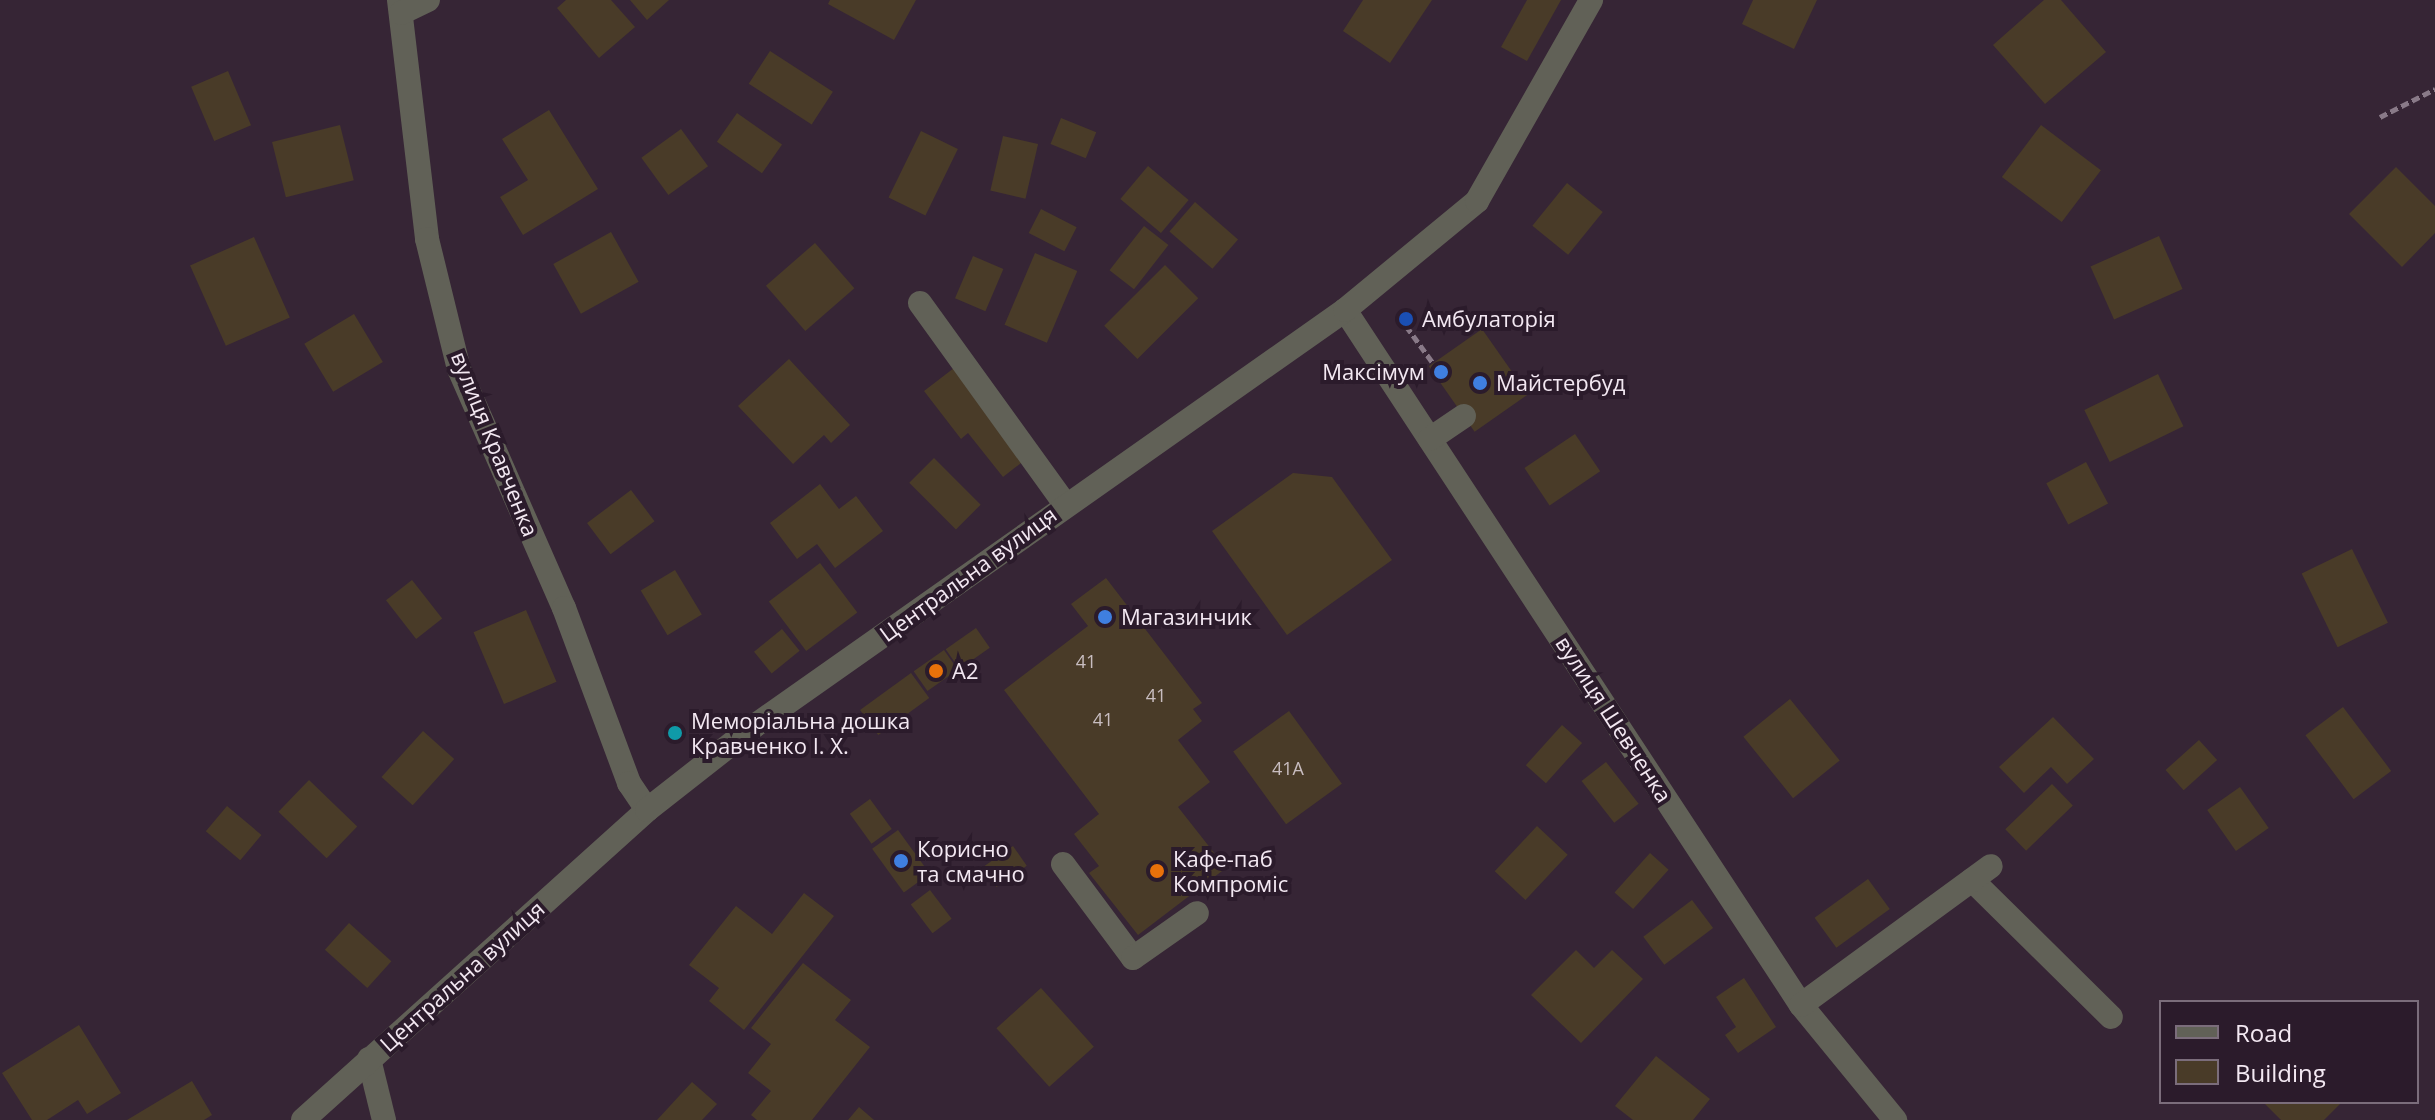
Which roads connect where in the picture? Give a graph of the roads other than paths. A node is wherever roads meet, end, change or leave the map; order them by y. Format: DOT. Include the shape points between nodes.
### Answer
graph roads {
  1 [pos="428,0"];
  2 [pos="1591,0"];
  3 [pos="400,6"];
  4 [pos="920,303"];
  5 [pos="1345,310"];
  6 [pos="1464,416"];
  7 [pos="1430,439"];
  8 [pos="1065,504"];
  9 [pos="647,810"];
  10 [pos="1063,864"];
  11 [pos="1197,913"];
  12 [pos="1801,1005"];
  13 [pos="2111,1017"];
  14 [pos="369,1059"];
  15 [pos="303,1120"];
  16 [pos="384,1120"];
  17 [pos="1895,1120"];
  1 -- 3 [label="street, вулиця Кравченка"];
  2 -- 5 [label="street, Центральна вулиця" via="1477,201"];
  3 -- 9 [label="street, вулиця Кравченка" via="427,239 459,369 564,608 629,783"];
  4 -- 8 [label="street"];
  5 -- 7 [label="street, вулиця Шевченка"];
  5 -- 8 [label="street, Центральна вулиця"];
  6 -- 7 [label="street"];
  7 -- 12 [label="street, вулиця Шевченка"];
  8 -- 9 [label="street, Центральна вулиця"];
  9 -- 14 [label="street, Центральна вулиця"];
  10 -- 11 [label="street" via="1133,958"];
  12 -- 13 [label="street" via="1981,873"];
  12 -- 17 [label="street, вулиця Шевченка"];
  14 -- 15 [label="street, Центральна вулиця"];
  14 -- 16 [label="street"];
}
